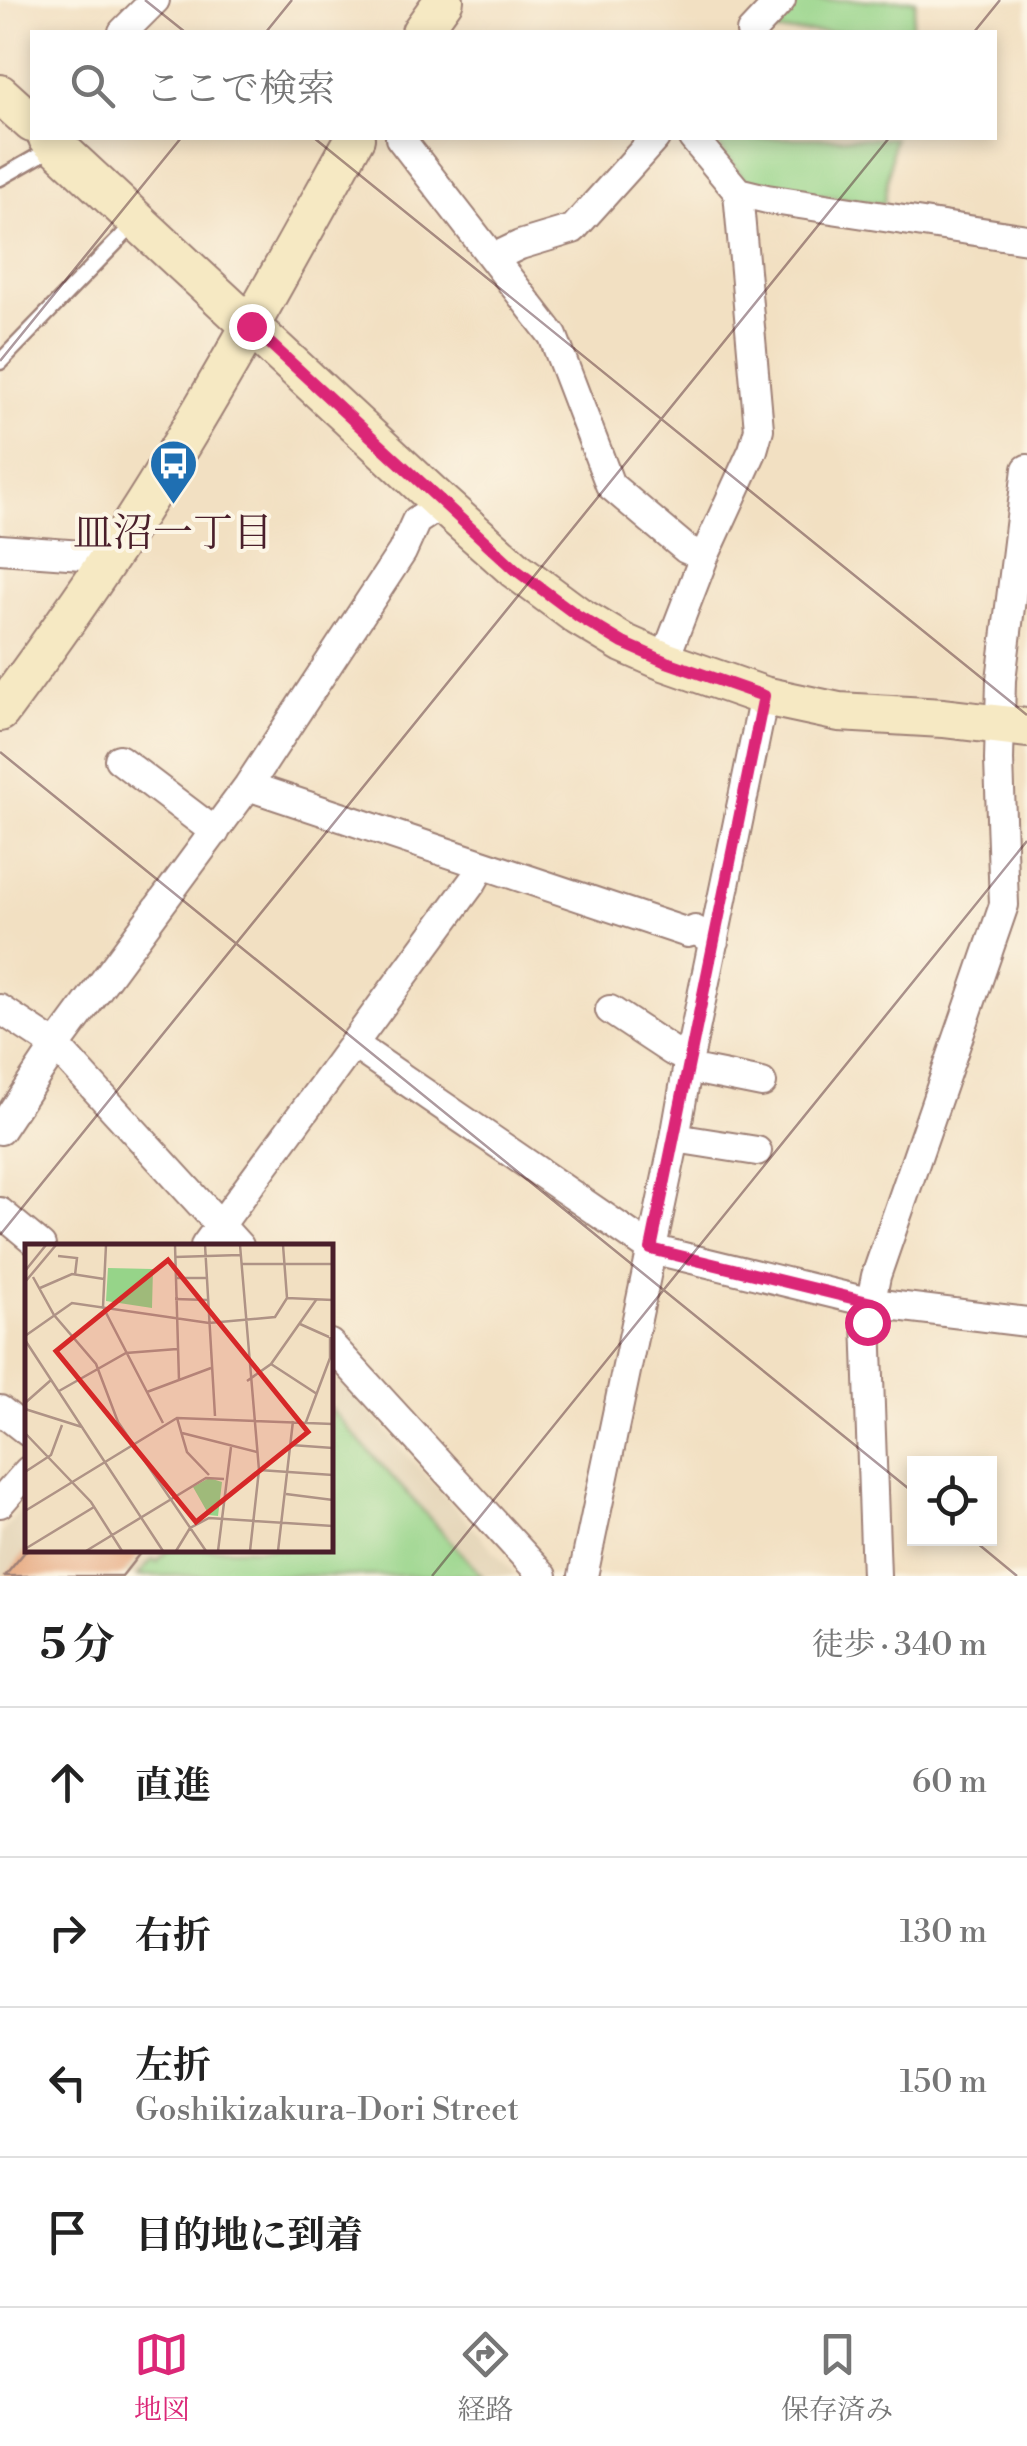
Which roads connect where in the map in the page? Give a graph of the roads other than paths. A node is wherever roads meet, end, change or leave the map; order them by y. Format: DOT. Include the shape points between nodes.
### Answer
graph roads {
  1 [pos="781,0"];
  2 [pos="152,1"];
  3 [pos="125,30"];
  4 [pos="753,30"];
  5 [pos="0,94"];
  6 [pos="30,121"];
  7 [pos="41,140"];
  8 [pos="51,140"];
  9 [pos="353,140"];
  10 [pos="402,140"];
  11 [pos="653,140"];
  12 [pos="695,140"];
  13 [pos="0,178"];
  14 [pos="738,192"];
  15 [pos="138,220"];
  16 [pos="1027,239"];
  17 [pos="493,258"];
  18 [pos="251,326"];
  19 [pos="0,362"];
  20 [pos="1027,469"];
  21 [pos="442,504"];
  22 [pos="0,549"];
  23 [pos="109,557"];
  24 [pos="704,557"];
  25 [pos="664,661"];
  26 [pos="764,696"];
  27 [pos="0,712"];
  28 [pos="1014,726"];
  29 [pos="118,759"];
  30 [pos="248,786"];
  31 [pos="215,832"];
  32 [pos="482,864"];
  33 [pos="714,942"];
  34 [pos="0,1009"];
  35 [pos="610,1010"];
  36 [pos="353,1044"];
  37 [pos="56,1046"];
  38 [pos="688,1063"];
  39 [pos="762,1083"];
  40 [pos="0,1130"];
  41 [pos="676,1138"];
  42 [pos="757,1151"];
  43 [pos="0,1212"];
  44 [pos="222,1239"];
  45 [pos="39,1244"];
  46 [pos="651,1249"];
  47 [pos="872,1303"];
  48 [pos="1027,1322"];
  49 [pos="332,1346"];
  50 [pos="0,1410"];
  51 [pos="25,1430"];
  52 [pos="25,1474"];
  53 [pos="0,1503"];
  54 [pos="543,1576"];
  55 [pos="583,1576"];
  56 [pos="876,1576"];
  1 -- 4 [label="street"];
  2 -- 3 [label="street"];
  5 -- 6 [label="street"];
  7 -- 13 [label="lane"];
  8 -- 15 [label="street"];
  9 -- 18 [label="street"];
  10 -- 17 [label="street"];
  11 -- 17 [label="street" via="573,229"];
  12 -- 14 [label="street"];
  14 -- 16 [label="street"];
  14 -- 24 [label="street" via="759,429"];
  15 -- 18 [label="street"];
  15 -- 19 [label="lane"];
  17 -- 24 [label="street" via="553,336 610,485"];
  18 -- 21 [label="street"];
  18 -- 23 [label="street"];
  20 -- 28 [label="street" via="1002,680"];
  21 -- 25 [label="street" via="578,616"];
  21 -- 30 [label="street" via="416,521"];
  22 -- 23 [label="street"];
  23 -- 27 [label="street"];
  24 -- 25 [label="street"];
  25 -- 26 [label="street"];
  26 -- 28 [label="street" via="840,712"];
  26 -- 33 [label="street"];
  28 -- 47 [label="street" via="999,760 1004,905"];
  29 -- 31 [label="street"];
  30 -- 31 [label="street"];
  30 -- 32 [label="street"];
  31 -- 37 [label="street"];
  32 -- 33 [label="street" via="695,930"];
  32 -- 36 [label="street"];
  33 -- 38 [label="street"];
  34 -- 37 [label="street"];
  35 -- 38 [label="street"];
  36 -- 44 [label="street"];
  36 -- 46 [label="street"];
  37 -- 40 [label="street"];
  37 -- 44 [label="street"];
  38 -- 39 [label="street"];
  38 -- 41 [label="street"];
  41 -- 42 [label="street"];
  41 -- 46 [label="street"];
  43 -- 45 [label="street"];
  46 -- 47 [label="street"];
  46 -- 55 [label="street"];
  47 -- 48 [label="street"];
  47 -- 56 [label="street" via="867,1322"];
  49 -- 54 [label="street"];
  50 -- 51 [label="street"];
  52 -- 53 [label="street"];
}
